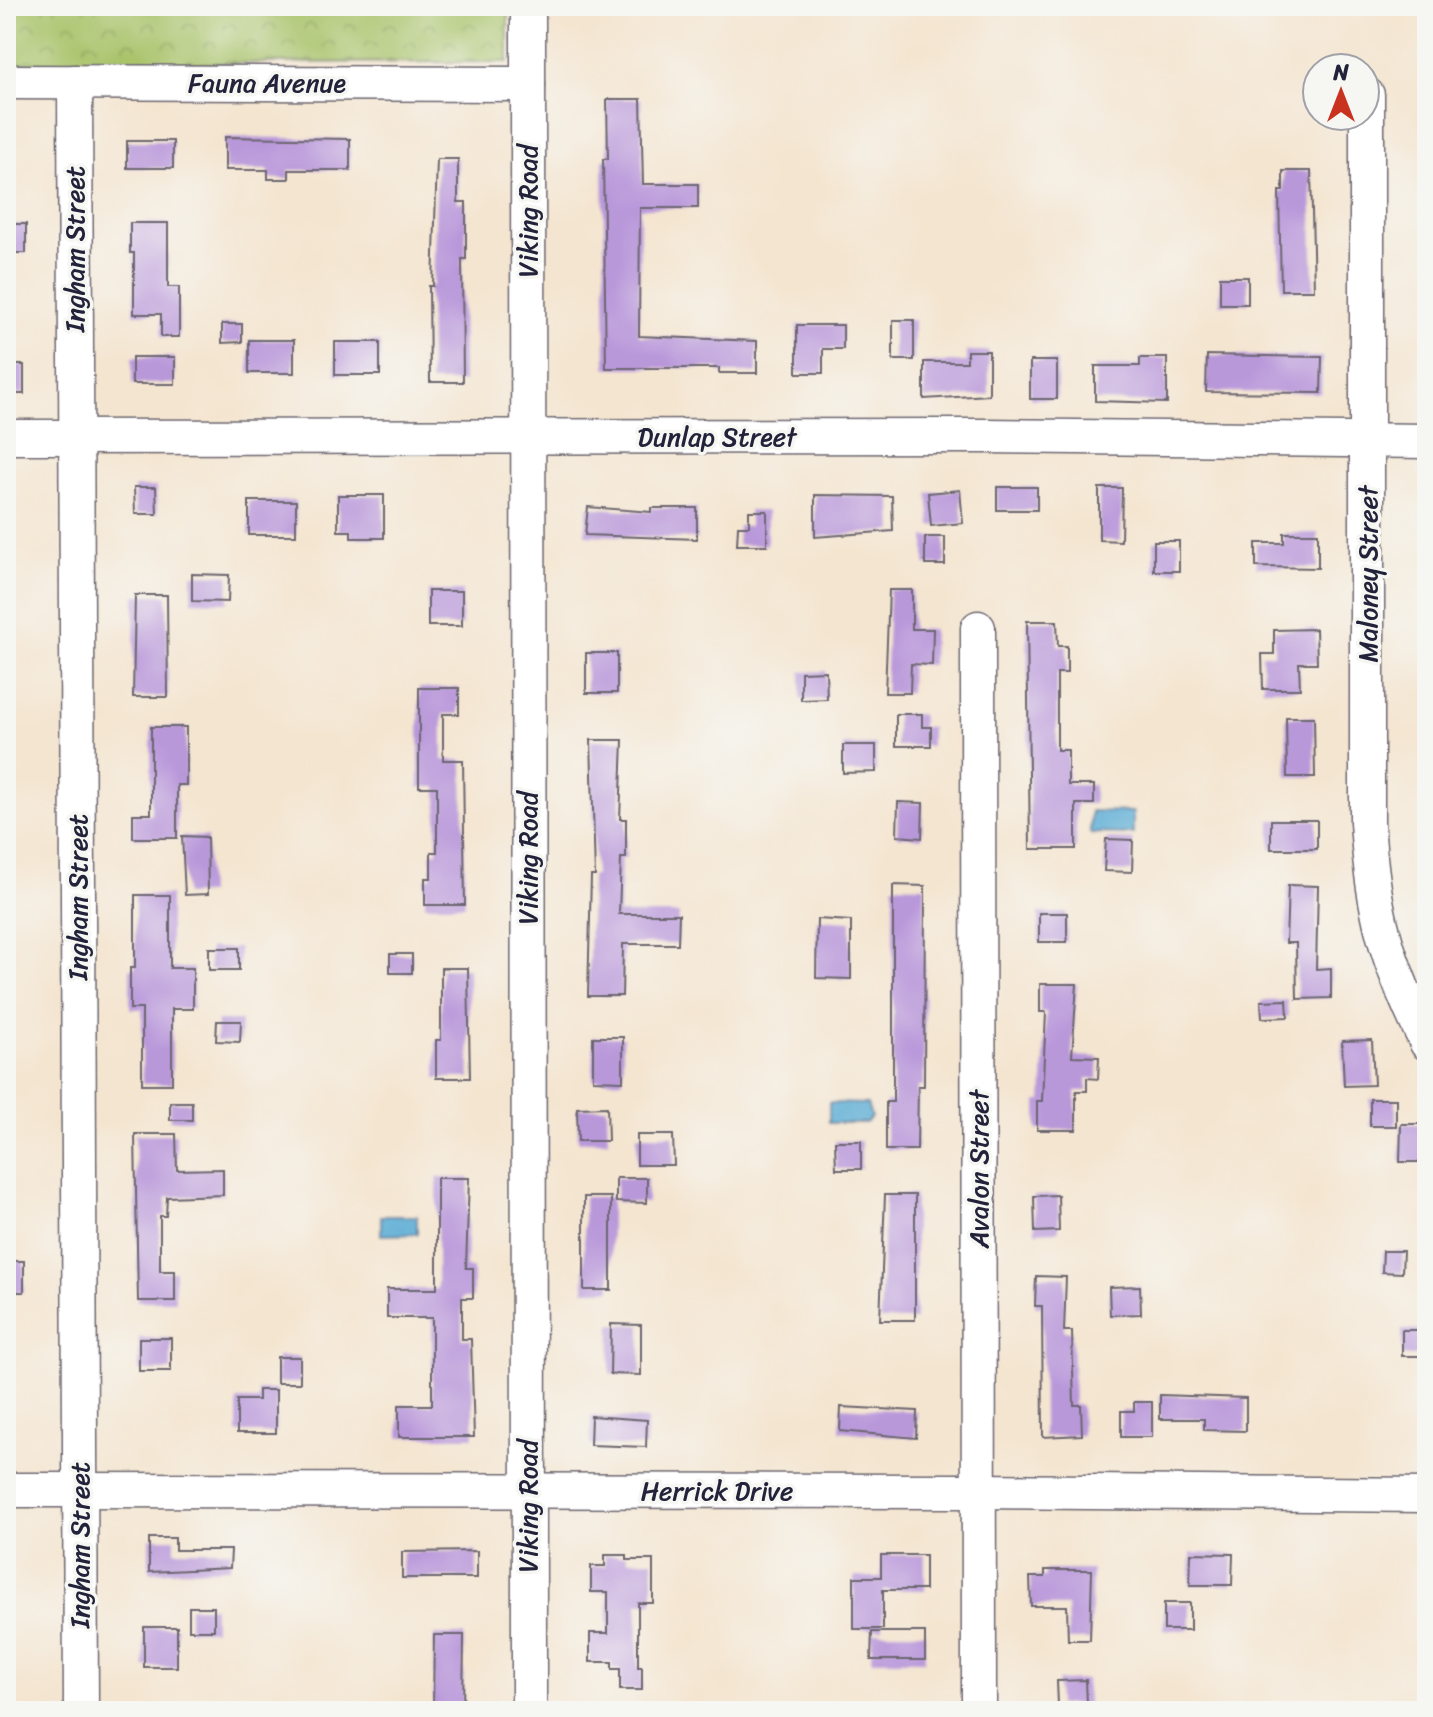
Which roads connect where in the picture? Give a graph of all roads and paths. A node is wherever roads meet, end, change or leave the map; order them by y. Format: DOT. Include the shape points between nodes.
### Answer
graph roads {
  1 [pos="528,6"];
  2 [pos="6,82"];
  3 [pos="75,82"];
  4 [pos="528,84"];
  5 [pos="1367,132"];
  6 [pos="6,437"];
  7 [pos="76,437"];
  8 [pos="528,438"];
  9 [pos="1427,441"];
  10 [pos="1369,442"];
  11 [pos="978,628"];
  12 [pos="1427,1043"];
  13 [pos="6,1490"];
  14 [pos="80,1490"];
  15 [pos="528,1491"];
  16 [pos="979,1491"];
  17 [pos="1427,1495"];
  18 [pos="81,1711"];
  19 [pos="529,1711"];
  20 [pos="979,1711"];
  1 -- 4 [label="street, Viking Road"];
  2 -- 3 [label="street, Fauna Avenue"];
  3 -- 4 [label="street, Fauna Avenue"];
  3 -- 7 [label="street, Ingham Street"];
  4 -- 8 [label="street, Viking Road"];
  5 -- 10 [label="street, Maloney Street"];
  6 -- 7 [label="street, Dunlap Street"];
  7 -- 8 [label="street, Dunlap Street"];
  7 -- 14 [label="street, Ingham Street"];
  8 -- 10 [label="street, Dunlap Street" via="986,436"];
  8 -- 15 [label="street, Viking Road"];
  9 -- 10 [label="street, Dunlap Street"];
  10 -- 12 [label="street, Maloney Street" via="1367,822 1372,893 1384,947"];
  11 -- 16 [label="street, Avalon Street"];
  13 -- 14 [label="street, Herrick Drive"];
  14 -- 15 [label="street, Herrick Drive"];
  14 -- 18 [label="street, Ingham Street"];
  15 -- 16 [label="street, Herrick Drive"];
  15 -- 19 [label="street, Viking Road"];
  16 -- 17 [label="street, Herrick Drive"];
  16 -- 20 [label="street, Avalon Street"];
}
